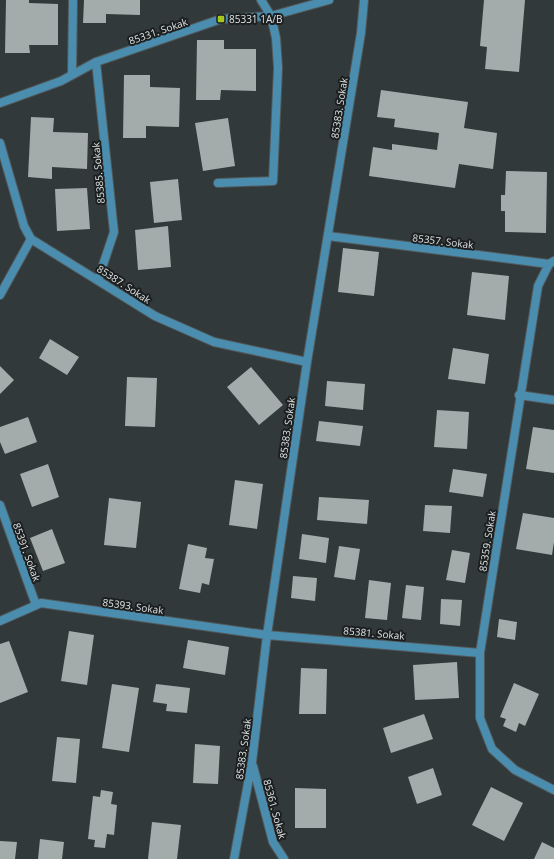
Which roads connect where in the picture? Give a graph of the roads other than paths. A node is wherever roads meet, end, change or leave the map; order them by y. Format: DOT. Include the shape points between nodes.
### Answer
graph roads {
  1 [pos="73,0"];
  2 [pos="261,0"];
  3 [pos="329,0"];
  4 [pos="364,0"];
  5 [pos="271,16"];
  6 [pos="96,62"];
  7 [pos="72,75"];
  8 [pos="0,103"];
  9 [pos="0,143"];
  10 [pos="218,183"];
  11 [pos="328,236"];
  12 [pos="31,239"];
  13 [pos="551,263"];
  14 [pos="98,280"];
  15 [pos="0,295"];
  16 [pos="307,362"];
  17 [pos="519,395"];
  18 [pos="554,400"];
  19 [pos="0,505"];
  20 [pos="36,605"];
  21 [pos="0,621"];
  22 [pos="267,635"];
  23 [pos="480,654"];
  24 [pos="252,762"];
  25 [pos="554,790"];
  26 [pos="234,859"];
  27 [pos="284,859"];
  1 -- 7 [label="street"];
  2 -- 5 [label="street"];
  3 -- 5 [label="street, 85331. Sokak"];
  4 -- 11 [label="street, 85383. Sokak"];
  5 -- 6 [label="street, 85331. Sokak" via="221,19"];
  5 -- 10 [label="street" via="276,38 278,68 273,181"];
  6 -- 7 [label="street, 85331. Sokak"];
  6 -- 14 [label="street, 85385. Sokak" via="114,232"];
  7 -- 8 [label="street, 85331. Sokak"];
  9 -- 12 [label="street" via="24,226"];
  11 -- 13 [label="street, 85357. Sokak"];
  11 -- 16 [label="street, 85383. Sokak"];
  12 -- 14 [label="street, 85387. Sokak"];
  12 -- 15 [label="street"];
  13 -- 17 [label="street, 85359. Sokak" via="538,286"];
  14 -- 16 [label="street, 85387. Sokak" via="155,316 214,342"];
  16 -- 22 [label="street, 85383. Sokak"];
  17 -- 18 [label="street"];
  17 -- 23 [label="street, 85359. Sokak"];
  19 -- 20 [label="street, 85391. Sokak"];
  20 -- 21 [label="street, 85393. Sokak"];
  20 -- 22 [label="street, 85393. Sokak" via="41,603"];
  22 -- 23 [label="street, 85381. Sokak"];
  22 -- 24 [label="street, 85383. Sokak"];
  23 -- 25 [label="street, 85359. Sokak" via="480,718 492,749 515,770"];
  24 -- 26 [label="street, 85383. Sokak"];
  24 -- 27 [label="street, 85361. Sokak" via="273,842"];
}
